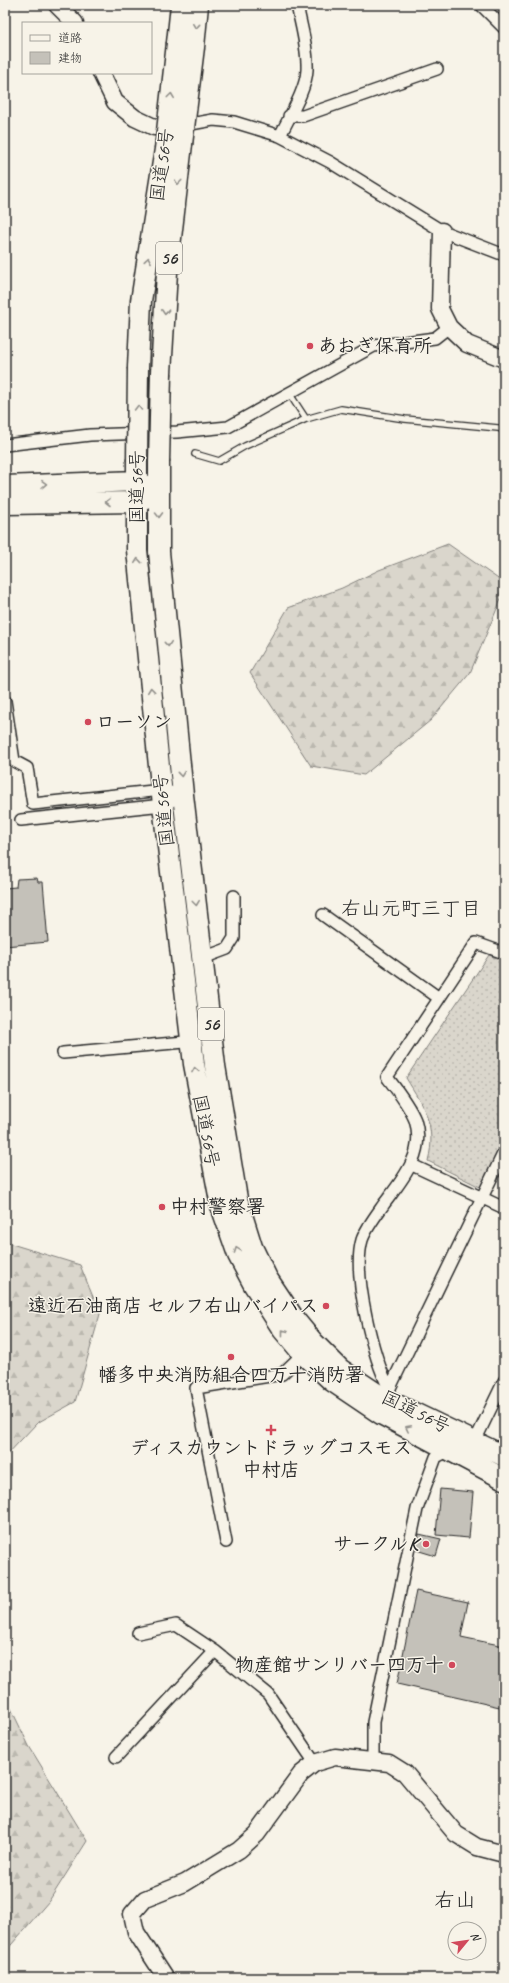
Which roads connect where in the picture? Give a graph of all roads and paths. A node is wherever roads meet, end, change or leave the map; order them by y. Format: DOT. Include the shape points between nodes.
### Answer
graph roads {
  1 [pos="57,5"];
  2 [pos="181,5"];
  3 [pos="198,5"];
  4 [pos="297,5"];
  5 [pos="482,5"];
  6 [pos="74,22"];
  7 [pos="504,28"];
  8 [pos="186,45"];
  9 [pos="437,69"];
  10 [pos="101,74"];
  11 [pos="289,116"];
  12 [pos="191,124"];
  13 [pos="280,136"];
  14 [pos="174,146"];
  15 [pos="442,231"];
  16 [pos="504,255"];
  17 [pos="449,327"];
  18 [pos="504,359"];
  19 [pos="289,393"];
  20 [pos="306,419"];
  21 [pos="504,430"];
  22 [pos="5,445"];
  23 [pos="195,454"];
  24 [pos="137,482"];
  25 [pos="5,486"];
  26 [pos="158,491"];
  27 [pos="137,502"];
  28 [pos="5,504"];
  29 [pos="5,701"];
  30 [pos="8,744"];
  31 [pos="183,795"];
  32 [pos="162,798"];
  33 [pos="21,820"];
  34 [pos="234,896"];
  35 [pos="323,915"];
  36 [pos="504,953"];
  37 [pos="203,958"];
  38 [pos="439,998"];
  39 [pos="212,1039"];
  40 [pos="191,1041"];
  41 [pos="63,1053"];
  42 [pos="504,1152"];
  43 [pos="412,1165"];
  44 [pos="482,1198"];
  45 [pos="504,1208"];
  46 [pos="309,1348"];
  47 [pos="504,1381"];
  48 [pos="388,1394"];
  49 [pos="475,1441"];
  50 [pos="450,1450"];
  51 [pos="504,1456"];
  52 [pos="504,1479"];
  53 [pos="226,1542"];
  54 [pos="138,1633"];
  55 [pos="215,1651"];
  56 [pos="116,1757"];
  57 [pos="373,1760"];
  58 [pos="315,1763"];
  59 [pos="504,1854"];
  60 [pos="166,1978"];
  1 -- 6 [label="street"];
  2 -- 8 [label="highway, 国道56号 / 56"];
  3 -- 8 [label="highway, 国道56号 / 56, one-way"];
  4 -- 11 [label="street" via="308,71 303,88"];
  5 -- 7 [label="street"];
  8 -- 14 [label="highway, 国道56号 / 56, bridge"];
  9 -- 11 [label="street" via="303,116"];
  10 -- 12 [label="street" via="115,102 135,118 154,127"];
  11 -- 13 [label="street"];
  12 -- 13 [label="street" via="213,120 234,122"];
  13 -- 15 [label="street" via="330,162"];
  24 -- 14 [label="highway, 国道56号 / 56, one-way, bridge" via="141,301"];
  14 -- 26 [label="highway, 国道56号 / 56, one-way, bridge" via="161,374"];
  15 -- 16 [label="street"];
  15 -- 17 [label="street" via="440,309"];
  17 -- 18 [label="street" via="467,344"];
  17 -- 19 [label="street" via="435,338 374,346"];
  19 -- 20 [label="lane"];
  19 -- 22 [label="street" via="228,427 177,432 90,435"];
  20 -- 21 [label="lane" via="341,409"];
  20 -- 23 [label="lane" via="245,446 219,461"];
  25 -- 24 [label="highway, one-way"];
  24 -- 26 [label="highway"];
  24 -- 27 [label="highway, 国道56号 / 56"];
  26 -- 27 [label="highway"];
  26 -- 31 [label="highway, 国道56号 / 56, one-way" via="159,552"];
  27 -- 28 [label="highway, one-way"];
  32 -- 27 [label="highway, 国道56号 / 56, one-way" via="137,550"];
  29 -- 30 [label="street"];
  30 -- 32 [label="street" via="14,761 27,768 32,804"];
  31 -- 32 [label="street"];
  31 -- 37 [label="highway, 国道56号 / 56, one-way"];
  32 -- 33 [label="street"];
  32 -- 40 [label="highway, 国道56号 / 56"];
  34 -- 37 [label="street" via="234,938 227,949"];
  35 -- 38 [label="street"];
  36 -- 38 [label="street" via="476,943"];
  37 -- 39 [label="highway, 国道56号 / 56"];
  38 -- 43 [label="street" via="387,1077 415,1120 419,1142"];
  39 -- 40 [label="street"];
  39 -- 46 [label="highway, 国道56号 / 56" via="237,1199 252,1248"];
  40 -- 41 [label="street"];
  46 -- 40 [label="highway, 国道56号 / 56, one-way" via="283,1330 238,1255 221,1206"];
  42 -- 44 [label="street"];
  43 -- 44 [label="street"];
  43 -- 48 [label="street" via="362,1239 358,1265 362,1298"];
  44 -- 45 [label="street"];
  44 -- 48 [label="street"];
  46 -- 48 [label="highway, 国道56号 / 56" via="340,1369"];
  50 -- 46 [label="highway, 国道56号 / 56, one-way" via="370,1407 332,1381"];
  46 -- 53 [label="street" via="282,1374 196,1388"];
  47 -- 49 [label="street"];
  48 -- 49 [label="highway, 国道56号 / 56"];
  49 -- 50 [label="street"];
  49 -- 51 [label="highway, 国道56号 / 56"];
  50 -- 52 [label="highway, 国道56号 / 56"];
  50 -- 57 [label="street" via="436,1457 417,1509 373,1722"];
  54 -- 55 [label="street" via="176,1625"];
  55 -- 56 [label="street"];
  55 -- 58 [label="street" via="268,1694"];
  57 -- 58 [label="street" via="335,1757"];
  57 -- 59 [label="street" via="390,1763 405,1773 456,1834 477,1847"];
  58 -- 60 [label="street" via="301,1774 257,1834 239,1850 185,1883 145,1899 132,1914 136,1932"];
}
